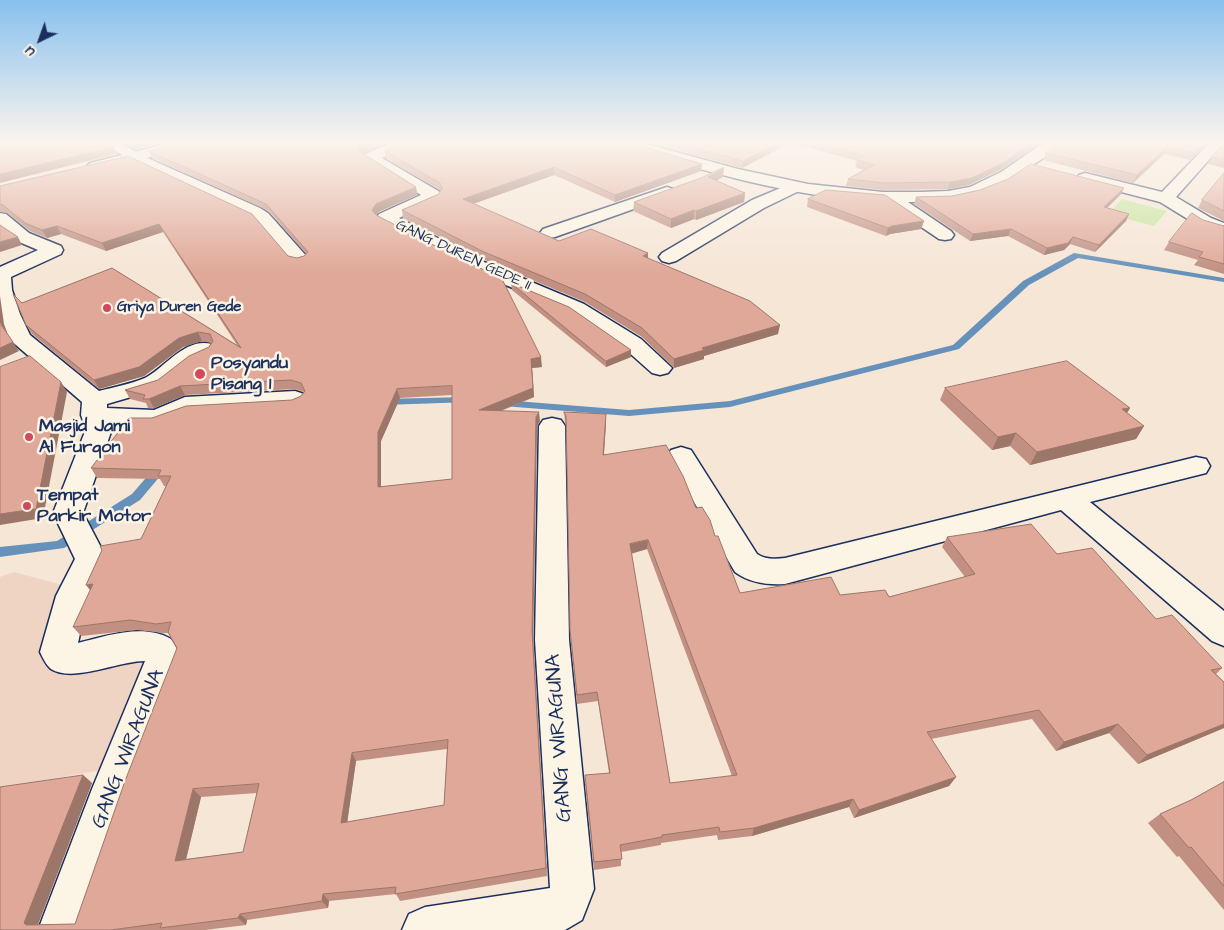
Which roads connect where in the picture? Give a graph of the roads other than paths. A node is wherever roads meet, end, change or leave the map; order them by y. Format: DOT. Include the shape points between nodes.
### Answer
graph roads {
  1 [pos="198,186"];
  2 [pos="418,186"];
  3 [pos="684,186"];
  4 [pos="986,186"];
  5 [pos="1119,186"];
  6 [pos="1177,186"];
  7 [pos="795,187"];
  8 [pos="890,198"];
  9 [pos="1166,198"];
  10 [pos="0,218"];
  11 [pos="1224,229"];
  12 [pos="548,234"];
  13 [pos="945,235"];
  14 [pos="669,257"];
  15 [pos="299,259"];
  16 [pos="204,349"];
  17 [pos="38,353"];
  18 [pos="15,364"];
  19 [pos="660,368"];
  20 [pos="295,399"];
  21 [pos="95,407"];
  22 [pos="552,426"];
  23 [pos="681,456"];
  24 [pos="1196,466"];
  25 [pos="1066,498"];
  26 [pos="1224,632"];
  27 [pos="61,930"];
  28 [pos="425,930"];
  1 -- 15 [label="street" via="254,212 272,227"];
  2 -- 19 [label="street, GANG DUREN GEDE II" via="434,196 385,218 478,266 577,308 633,344"];
  3 -- 12 [label="street"];
  4 -- 8 [label="street" via="943,196"];
  5 -- 9 [label="street"];
  6 -- 9 [label="street"];
  7 -- 8 [label="street"];
  7 -- 14 [label="street" via="758,204"];
  8 -- 13 [label="street"];
  9 -- 11 [label="street" via="1205,222"];
  10 -- 17 [label="street" via="23,236 54,250 1,274 9,314 20,339"];
  16 -- 21 [label="street" via="184,359 153,383"];
  17 -- 18 [label="street"];
  17 -- 21 [label="street"];
  20 -- 21 [label="street" via="185,405 157,418"];
  21 -- 27 [label="street, GANG WIRAGUNA" via="99,428 68,514 91,559 72,596 57,649 60,656 72,660 133,647 153,647 163,654 164,660 112,789"];
  22 -- 28 [label="street, GANG WIRAGUNA" via="552,640 572,889 566,904 556,911"];
  23 -- 25 [label="street" via="746,564 764,572 785,571"];
  24 -- 25 [label="street"];
  25 -- 26 [label="street"];
}
